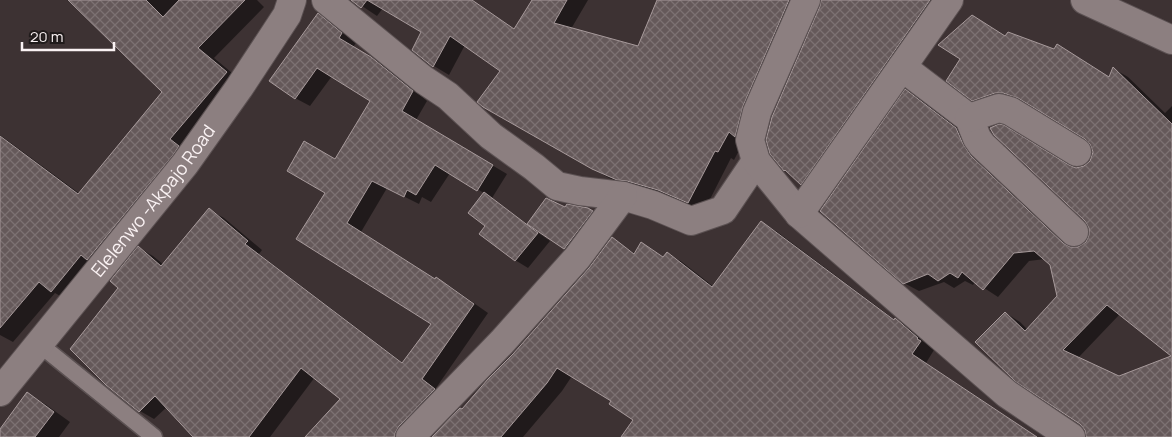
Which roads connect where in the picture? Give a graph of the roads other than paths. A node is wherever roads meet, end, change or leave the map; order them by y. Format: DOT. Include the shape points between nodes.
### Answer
graph roads {
  1 [pos="292,0"];
  2 [pos="326,0"];
  3 [pos="806,0"];
  4 [pos="949,0"];
  5 [pos="1085,0"];
  6 [pos="1172,40"];
  7 [pos="902,67"];
  8 [pos="969,118"];
  9 [pos="1077,152"];
  10 [pos="756,161"];
  11 [pos="623,196"];
  12 [pos="799,214"];
  13 [pos="1074,232"];
  14 [pos="38,343"];
  15 [pos="5,375"];
  16 [pos="154,437"];
  17 [pos="410,437"];
  18 [pos="1072,437"];
  1 -- 14 [label="street, Elelenwo -Akpajo Road" via="287,15 185,164"];
  2 -- 11 [label="street" via="448,96 490,136 558,186"];
  3 -- 10 [label="street" via="758,112 750,140"];
  4 -- 7 [label="street"];
  5 -- 6 [label="street"];
  7 -- 8 [label="street"];
  7 -- 12 [label="street"];
  8 -- 9 [label="street" via="999,108 1010,111"];
  8 -- 13 [label="street" via="982,145"];
  10 -- 11 [label="street" via="723,210 691,221"];
  10 -- 12 [label="street"];
  11 -- 17 [label="street" via="571,265"];
  12 -- 18 [label="street" via="1007,394"];
  14 -- 15 [label="street, Elelenwo -Akpajo Road"];
  14 -- 16 [label="lane"];
}
